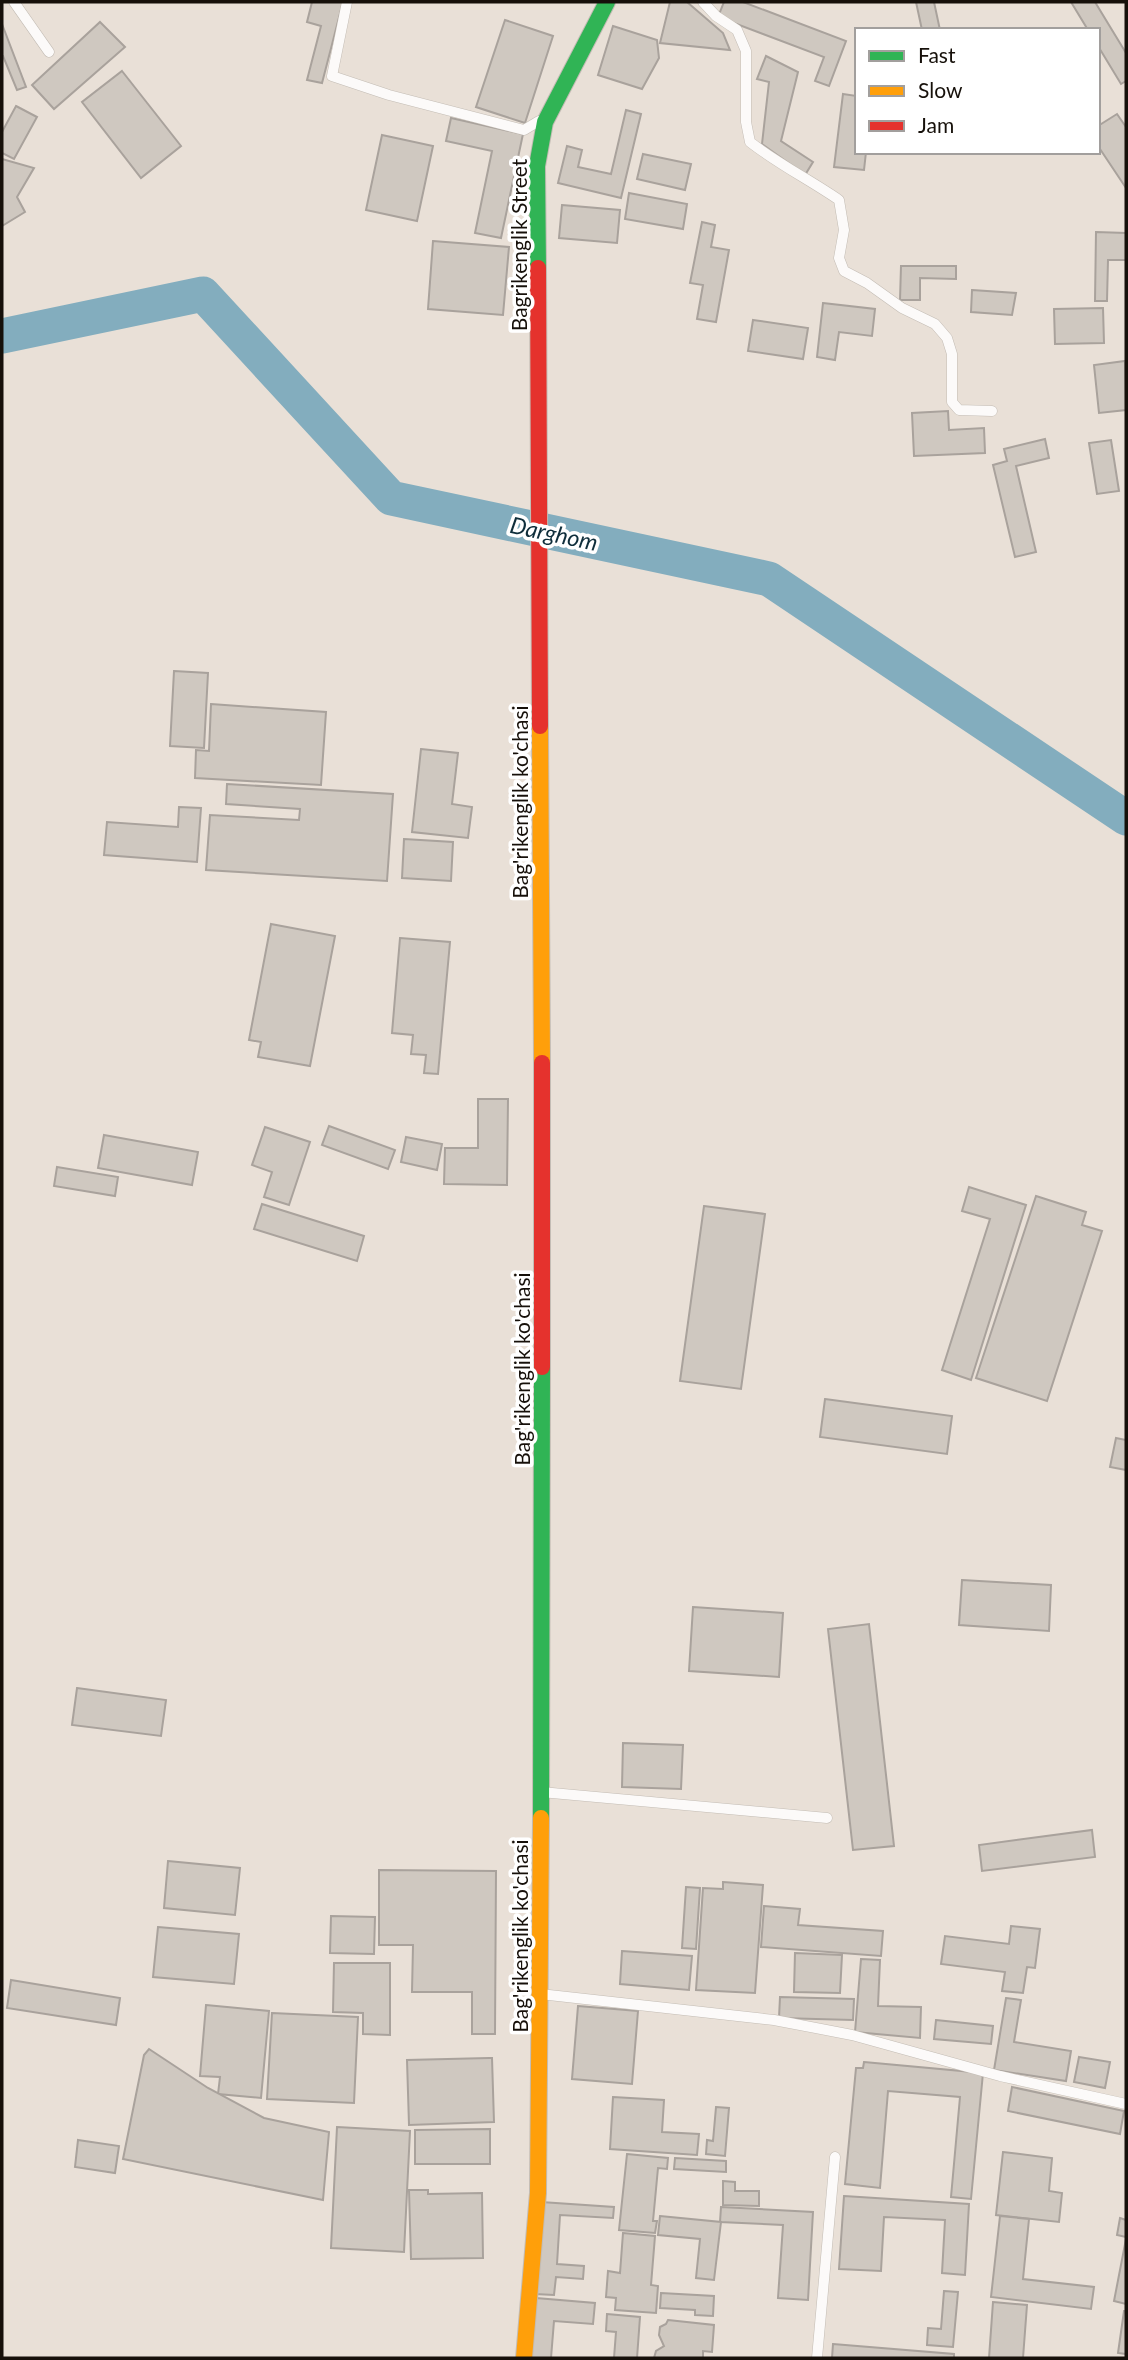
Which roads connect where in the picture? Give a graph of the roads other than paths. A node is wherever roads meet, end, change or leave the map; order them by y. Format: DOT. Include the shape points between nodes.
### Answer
graph roads {
  1 [pos="14,2"];
  2 [pos="348,2"];
  3 [pos="607,2"];
  4 [pos="704,2"];
  5 [pos="49,52"];
  6 [pos="545,122"];
  7 [pos="539,379"];
  8 [pos="992,411"];
  9 [pos="540,1792"];
  10 [pos="827,1818"];
  11 [pos="540,1994"];
  12 [pos="1126,2104"];
  13 [pos="835,2157"];
  14 [pos="524,2358"];
  15 [pos="817,2358"];
  1 -- 5 [label="lane"];
  2 -- 6 [label="lane" via="332,76 524,130"];
  3 -- 6 [label="main road, Bagrikenglik Street"];
  4 -- 8 [label="lane" via="737,30 746,51 750,142 839,200 844,230 839,258 844,271 935,324 947,338 952,354 952,402 959,410"];
  6 -- 7 [label="main road, Bagrikenglik Street" via="536,193"];
  7 -- 9 [label="main road, Bag'rikenglik ko'chasi"];
  9 -- 10 [label="lane"];
  9 -- 11 [label="main road, Bag'rikenglik ko'chasi"];
  11 -- 12 [label="lane" via="813,2027"];
  11 -- 14 [label="main road, Bag'rikenglik ko'chasi" via="538,2193"];
  13 -- 15 [label="lane"];
}
